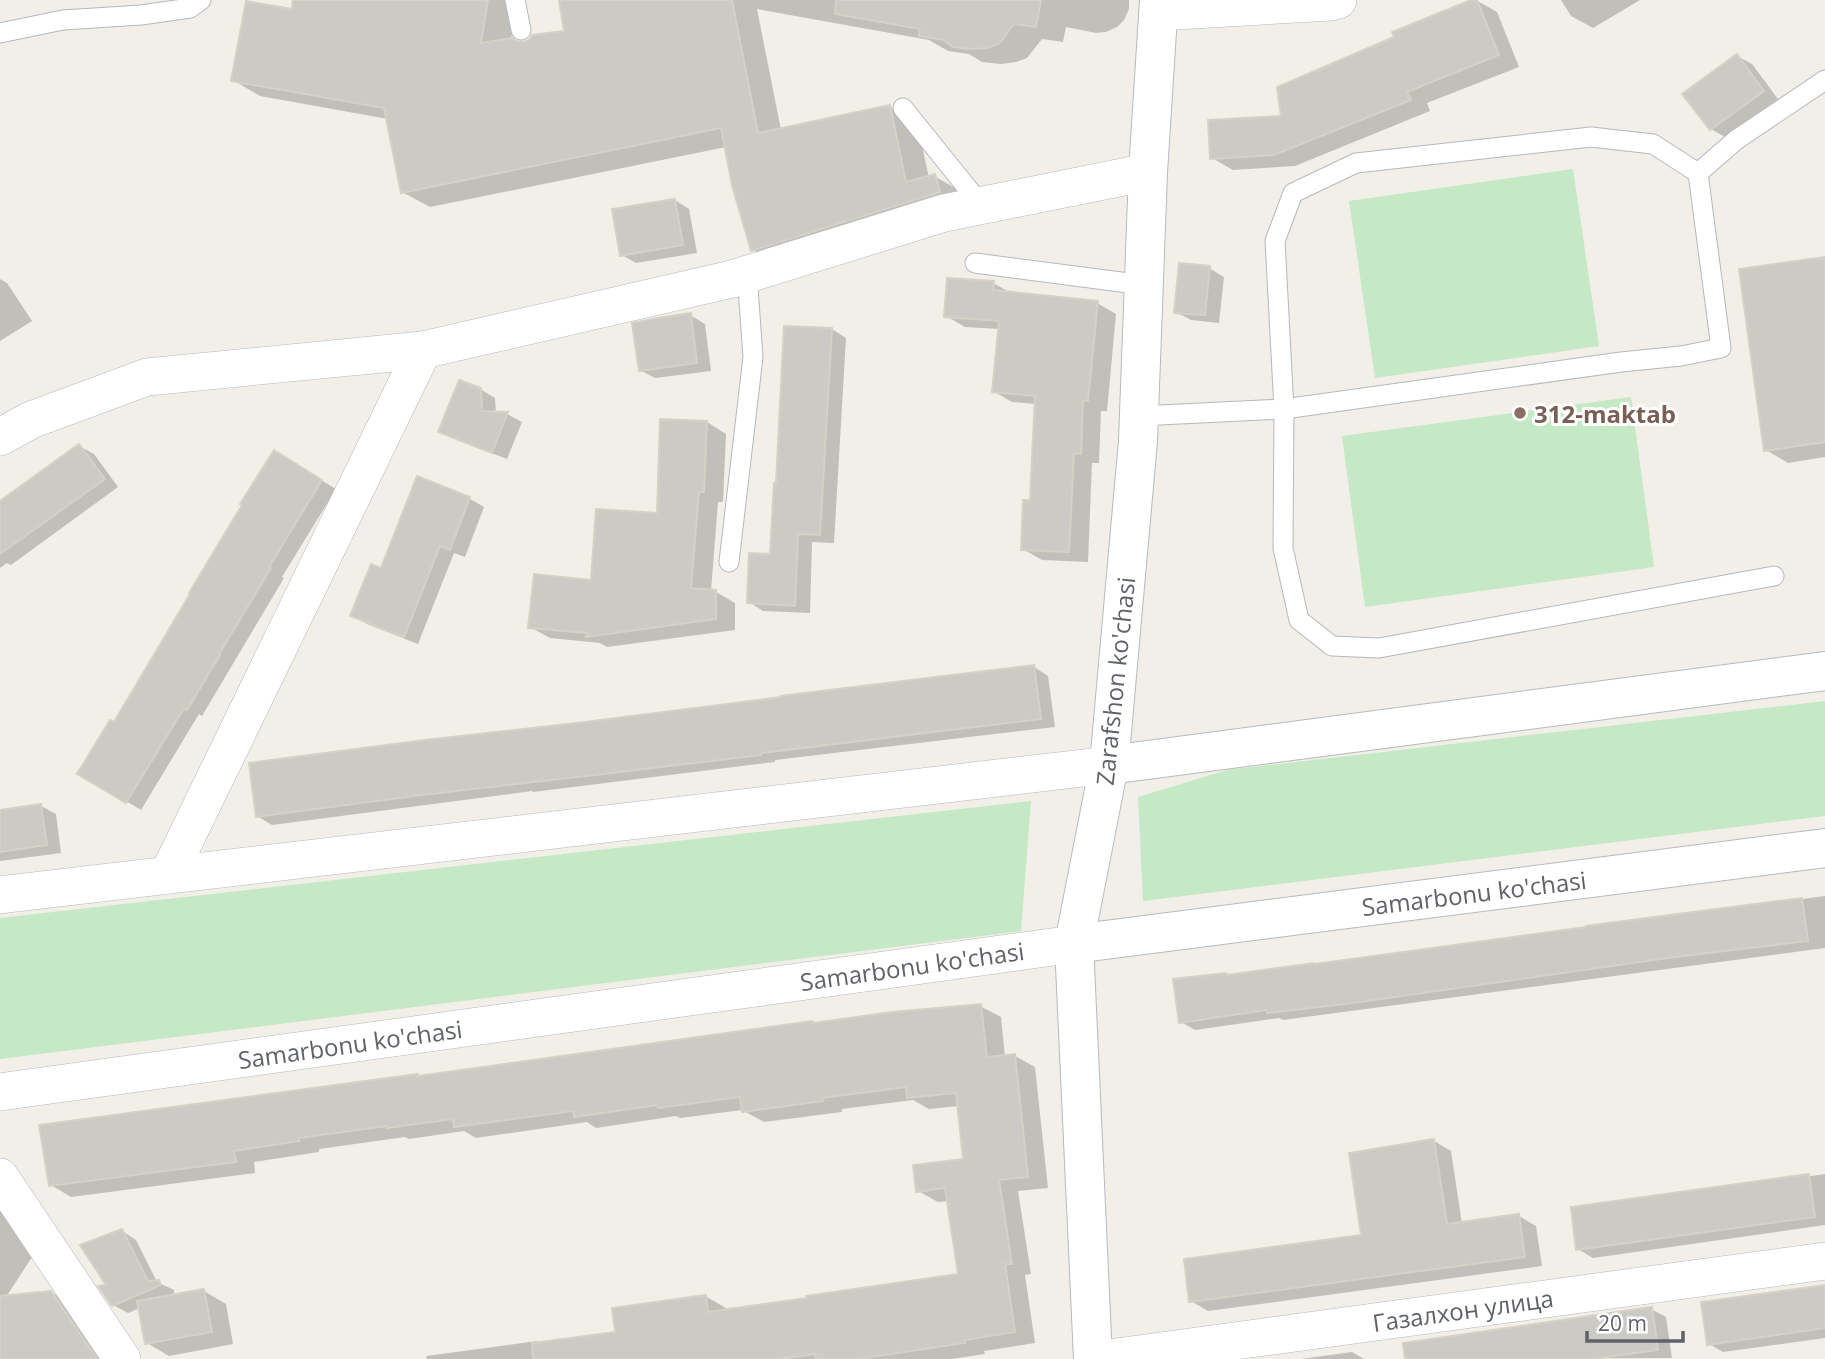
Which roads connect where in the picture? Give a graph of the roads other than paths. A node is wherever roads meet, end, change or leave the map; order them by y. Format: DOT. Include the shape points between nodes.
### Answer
graph roads {
  1 [pos="201,0"];
  2 [pos="514,0"];
  3 [pos="1338,0"];
  4 [pos="1159,6"];
  5 [pos="521,30"];
  6 [pos="0,33"];
  7 [pos="1825,80"];
  8 [pos="903,108"];
  9 [pos="1148,173"];
  10 [pos="1698,173"];
  11 [pos="982,206"];
  12 [pos="975,262"];
  13 [pos="747,274"];
  14 [pos="1144,285"];
  15 [pos="423,350"];
  16 [pos="1284,409"];
  17 [pos="1139,416"];
  18 [pos="0,437"];
  19 [pos="729,562"];
  20 [pos="1774,576"];
  21 [pos="1825,671"];
  22 [pos="1109,765"];
  23 [pos="1825,848"];
  24 [pos="168,875"];
  25 [pos="0,895"];
  26 [pos="1074,944"];
  27 [pos="0,1092"];
  28 [pos="0,1177"];
  29 [pos="1825,1261"];
  30 [pos="122,1359"];
  31 [pos="1093,1359"];
  32 [pos="1102,1359"];
  1 -- 6 [label="lane" via="190,8 63,20"];
  2 -- 5 [label="lane"];
  3 -- 4 [label="street" via="1265,7"];
  4 -- 9 [label="street, Zarafshon ko'chasi"];
  7 -- 10 [label="lane" via="1736,140"];
  8 -- 11 [label="lane"];
  9 -- 11 [label="street"];
  9 -- 14 [label="street, Zarafshon ko'chasi"];
  10 -- 16 [label="lane" via="1721,348"];
  10 -- 16 [label="lane" via="1653,144 1591,137 1356,163 1293,193 1275,241"];
  11 -- 13 [label="street" via="944,213"];
  12 -- 14 [label="lane"];
  13 -- 15 [label="street"];
  13 -- 19 [label="lane" via="753,357"];
  14 -- 17 [label="street, Zarafshon ko'chasi"];
  15 -- 18 [label="street" via="147,377 31,420"];
  15 -- 24 [label="street"];
  16 -- 17 [label="lane"];
  16 -- 20 [label="lane" via="1283,548 1299,620 1332,646 1379,648"];
  17 -- 22 [label="street, Zarafshon ko'chasi"];
  21 -- 22 [label="street"];
  22 -- 24 [label="street"];
  22 -- 26 [label="street, Zarafshon ko'chasi"];
  23 -- 26 [label="street, Samarbonu ko'chasi"];
  24 -- 25 [label="street"];
  26 -- 27 [label="street, Samarbonu ko'chasi"];
  26 -- 31 [label="street, Zarafshon ko'chasi"];
  28 -- 30 [label="street"];
  29 -- 32 [label="street, Газалхон улица"];
}
